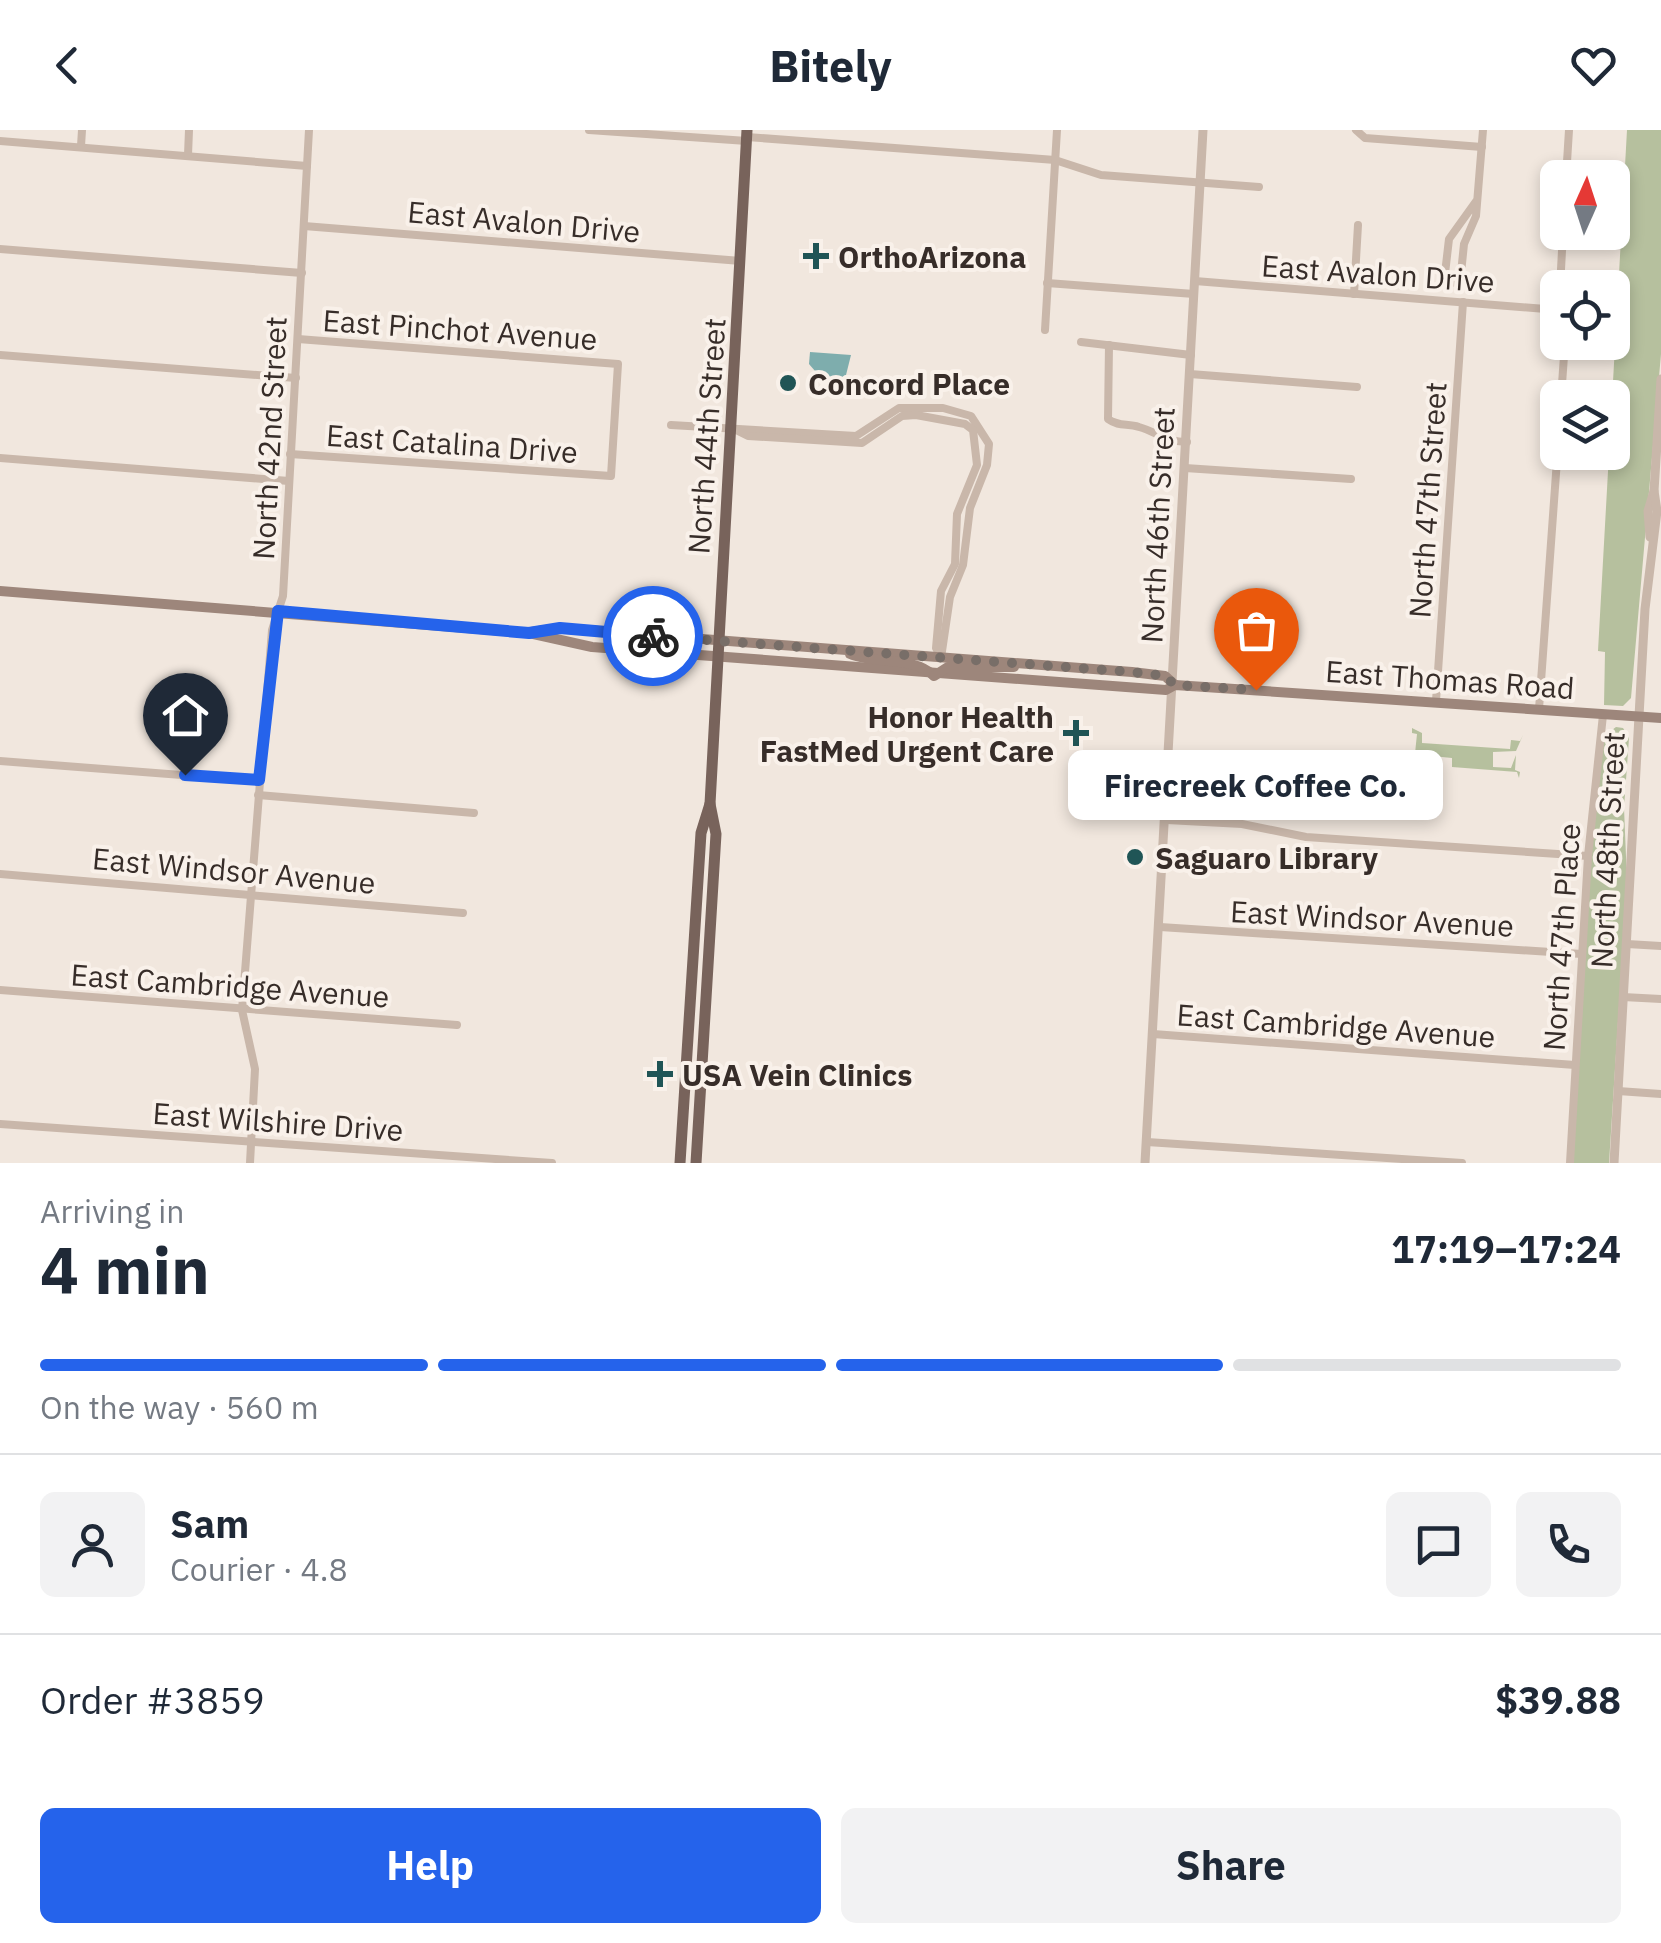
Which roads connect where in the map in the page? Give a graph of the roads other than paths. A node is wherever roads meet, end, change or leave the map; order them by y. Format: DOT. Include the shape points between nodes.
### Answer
graph roads {
  1 [pos="82,130"];
  2 [pos="189,130"];
  3 [pos="310,130"];
  4 [pos="589,130"];
  5 [pos="1057,130"];
  6 [pos="1204,130"];
  7 [pos="1356,130"];
  8 [pos="1483,130"];
  9 [pos="1569,130"];
  10 [pos="747,136"];
  11 [pos="0,141"];
  12 [pos="81,146"];
  13 [pos="1482,147"];
  14 [pos="188,155"];
  15 [pos="1055,160"];
  16 [pos="1567,160"];
  17 [pos="308,166"];
  18 [pos="1200,183"];
  19 [pos="1259,187"];
  20 [pos="1477,200"];
  21 [pos="1358,225"];
  22 [pos="304,226"];
  23 [pos="0,249"];
  24 [pos="741,261"];
  25 [pos="302,273"];
  26 [pos="1194,281"];
  27 [pos="1047,283"];
  28 [pos="1194,294"];
  29 [pos="1354,294"];
  30 [pos="1462,302"];
  31 [pos="1540,308"];
  32 [pos="1045,330"];
  33 [pos="298,339"];
  34 [pos="1082,342"];
  35 [pos="1109,344"];
  36 [pos="0,355"];
  37 [pos="1191,355"];
  38 [pos="1190,374"];
  39 [pos="296,378"];
  40 [pos="1661,379"];
  41 [pos="1356,387"];
  42 [pos="671,425"];
  43 [pos="732,428"];
  44 [pos="1186,442"];
  45 [pos="1659,449"];
  46 [pos="290,454"];
  47 [pos="0,458"];
  48 [pos="1186,468"];
  49 [pos="1556,470"];
  50 [pos="611,476"];
  51 [pos="1351,480"];
  52 [pos="289,481"];
  53 [pos="0,591"];
  54 [pos="278,611"];
  55 [pos="529,633"];
  56 [pos="719,641"];
  57 [pos="841,650"];
  58 [pos="718,657"];
  59 [pos="941,658"];
  60 [pos="1025,664"];
  61 [pos="934,676"];
  62 [pos="1174,685"];
  63 [pos="1436,702"];
  64 [pos="1539,709"];
  65 [pos="1603,715"];
  66 [pos="1639,717"];
  67 [pos="1661,718"];
  68 [pos="0,761"];
  69 [pos="259,780"];
  70 [pos="258,795"];
  71 [pos="710,804"];
  72 [pos="474,813"];
  73 [pos="1168,820"];
  74 [pos="1588,856"];
  75 [pos="0,874"];
  76 [pos="248,894"];
  77 [pos="464,914"];
  78 [pos="1160,927"];
  79 [pos="1627,944"];
  80 [pos="1661,946"];
  81 [pos="1582,954"];
  82 [pos="0,990"];
  83 [pos="1623,997"];
  84 [pos="1661,999"];
  85 [pos="242,1010"];
  86 [pos="457,1025"];
  87 [pos="1153,1034"];
  88 [pos="1575,1065"];
  89 [pos="1618,1091"];
  90 [pos="1661,1094"];
  91 [pos="684,1096"];
  92 [pos="700,1098"];
  93 [pos="0,1124"];
  94 [pos="252,1142"];
  95 [pos="1147,1142"];
  96 [pos="250,1163"];
  97 [pos="552,1163"];
  98 [pos="680,1163"];
  99 [pos="696,1163"];
  100 [pos="1146,1163"];
  101 [pos="1462,1163"];
  102 [pos="1570,1163"];
  103 [pos="1614,1163"];
  1 -- 12 [label="street"];
  2 -- 14 [label="street"];
  3 -- 17 [label="street, North 42nd Street"];
  4 -- 10 [label="street"];
  5 -- 15 [label="street"];
  6 -- 18 [label="street, North 46th Street"];
  7 -- 13 [label="street" via="1365,138"];
  8 -- 13 [label="street"];
  9 -- 16 [label="street"];
  10 -- 15 [label="street"];
  10 -- 24 [label="main road, North 44th Street"];
  11 -- 12 [label="street"];
  12 -- 14 [label="street"];
  13 -- 20 [label="street"];
  14 -- 17 [label="street"];
  15 -- 18 [label="street" via="1101,175"];
  15 -- 27 [label="street"];
  17 -- 22 [label="street, North 42nd Street"];
  18 -- 19 [label="street"];
  18 -- 26 [label="street, North 46th Street"];
  20 -- 20 [label="street" via="1449,239 1444,282 1460,284"];
  21 -- 29 [label="street"];
  22 -- 24 [label="street, East Avalon Drive"];
  22 -- 25 [label="street, North 42nd Street"];
  23 -- 25 [label="street"];
  24 -- 43 [label="main road, North 44th Street"];
  25 -- 33 [label="street, North 42nd Street"];
  26 -- 28 [label="street, North 46th Street"];
  26 -- 29 [label="street, East Avalon Drive"];
  27 -- 28 [label="street"];
  27 -- 32 [label="street"];
  28 -- 37 [label="street, North 46th Street"];
  29 -- 30 [label="street, East Avalon Drive"];
  30 -- 31 [label="street, East Avalon Drive"];
  30 -- 63 [label="street, North 47th Street"];
  33 -- 39 [label="street, North 42nd Street"];
  33 -- 50 [label="street, East Pinchot Avenue" via="618,364"];
  34 -- 35 [label="street"];
  35 -- 37 [label="street"];
  35 -- 44 [label="street" via="1108,419"];
  36 -- 39 [label="street"];
  37 -- 38 [label="street, North 46th Street"];
  38 -- 41 [label="street"];
  38 -- 44 [label="street, North 46th Street"];
  39 -- 46 [label="street, North 42nd Street"];
  40 -- 45 [label="street, North 48th Street"];
  42 -- 43 [label="street"];
  43 -- 56 [label="main road, North 44th Street"];
  43 -- 59 [label="street" via="748,436 850,444 916,414 973,430 977,465 958,514 955,564 941,591"];
  44 -- 48 [label="street, North 46th Street"];
  45 -- 66 [label="street, North 48th Street" via="1648,510"];
  46 -- 50 [label="street, East Catalina Drive"];
  46 -- 52 [label="street, North 42nd Street"];
  47 -- 52 [label="street"];
  48 -- 51 [label="street"];
  48 -- 62 [label="street, North 46th Street"];
  49 -- 64 [label="street"];
  52 -- 54 [label="street, North 42nd Street"];
  53 -- 54 [label="main road, East Thomas Road"];
  54 -- 55 [label="main road, East Thomas Road"];
  54 -- 69 [label="street, North 42nd Street"];
  55 -- 56 [label="main road, East Thomas Road" via="560,628"];
  55 -- 58 [label="main road, East Thomas Road" via="566,644"];
  56 -- 57 [label="main road, East Thomas Road"];
  56 -- 58 [label="main road, North 44th Street"];
  57 -- 59 [label="main road, East Thomas Road"];
  57 -- 61 [label="main road" via="866,661 920,665"];
  58 -- 61 [label="main road, East Thomas Road"];
  58 -- 71 [label="main road, North 44th Street"];
  59 -- 60 [label="main road, East Thomas Road"];
  60 -- 61 [label="main road" via="1000,670 948,667"];
  60 -- 62 [label="main road, East Thomas Road" via="1166,676"];
  61 -- 62 [label="main road, East Thomas Road" via="1166,690"];
  62 -- 63 [label="main road, East Thomas Road"];
  62 -- 73 [label="street, North 46th Street"];
  63 -- 64 [label="main road, East Thomas Road"];
  64 -- 65 [label="main road, East Thomas Road"];
  65 -- 66 [label="main road, East Thomas Road"];
  65 -- 74 [label="street, North 47th Place"];
  66 -- 67 [label="main road, East Thomas Road"];
  66 -- 79 [label="street, North 48th Street"];
  68 -- 69 [label="street"];
  69 -- 70 [label="street, North 42nd Street"];
  70 -- 72 [label="street"];
  70 -- 76 [label="street, North 42nd Street"];
  71 -- 91 [label="main road, North 44th Street" via="700,834"];
  71 -- 92 [label="main road, North 44th Street" via="716,834"];
  73 -- 74 [label="street" via="1242,824 1306,837"];
  73 -- 78 [label="street, North 46th Street"];
  74 -- 81 [label="street, North 47th Place"];
  75 -- 76 [label="street, East Windsor Avenue"];
  76 -- 77 [label="street, East Windsor Avenue"];
  76 -- 85 [label="street, North 42nd Street"];
  78 -- 81 [label="street, East Windsor Avenue"];
  78 -- 87 [label="street, North 46th Street"];
  79 -- 80 [label="street"];
  79 -- 83 [label="street, North 48th Street"];
  81 -- 88 [label="street, North 47th Place"];
  82 -- 85 [label="street, East Cambridge Avenue"];
  83 -- 84 [label="street"];
  83 -- 89 [label="street, North 48th Street"];
  85 -- 86 [label="street, East Cambridge Avenue"];
  85 -- 94 [label="street, North 42nd Street" via="254,1051"];
  87 -- 88 [label="street, East Cambridge Avenue"];
  87 -- 95 [label="street, North 46th Street"];
  88 -- 102 [label="street, North 47th Place"];
  89 -- 90 [label="street"];
  89 -- 103 [label="street, North 48th Street"];
  91 -- 92 [label="street"];
  91 -- 98 [label="main road, North 44th Street"];
  92 -- 99 [label="main road, North 44th Street"];
  93 -- 94 [label="street, East Wilshire Drive"];
  94 -- 96 [label="street, North 42nd Street"];
  94 -- 97 [label="street, East Wilshire Drive"];
  95 -- 100 [label="street, North 46th Street"];
  95 -- 101 [label="street"];
}
